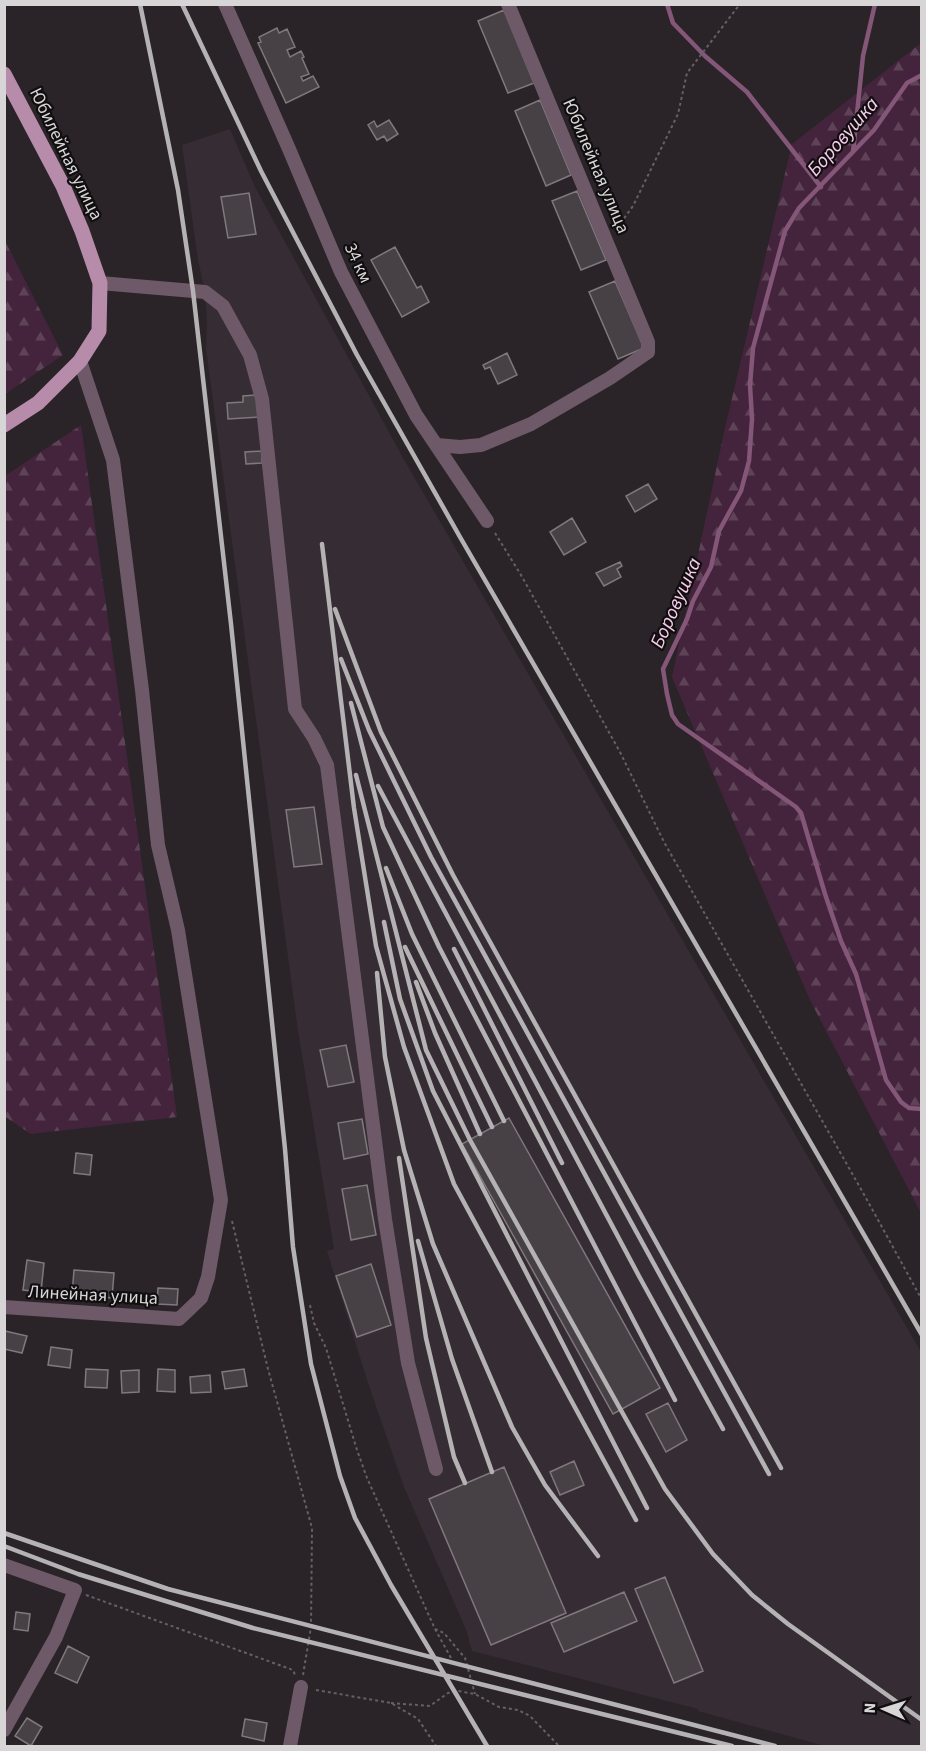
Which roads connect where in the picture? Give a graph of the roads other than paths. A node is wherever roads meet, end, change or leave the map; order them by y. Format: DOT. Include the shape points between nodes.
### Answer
graph roads {
  1 [pos="225,4"];
  2 [pos="508,4"];
  3 [pos="4,74"];
  4 [pos="100,283"];
  5 [pos="80,361"];
  6 [pos="4,425"];
  7 [pos="437,444"];
  8 [pos="487,521"];
  9 [pos="4,1307"];
  10 [pos="436,1469"];
  11 [pos="4,1565"];
  12 [pos="301,1687"];
  13 [pos="4,1730"];
  14 [pos="290,1746"];
  1 -- 7 [label="street, 34 км" via="341,272 416,415"];
  2 -- 7 [label="street, Юбилейная улица" via="648,342 648,352 531,424 481,445"];
  3 -- 4 [label="main road, Юбилейная улица" via="63,186"];
  4 -- 5 [label="main road, Юбилейная улица" via="99,331"];
  4 -- 10 [label="street" via="205,292 223,306 250,355 262,399 295,709 327,765 387,1230 408,1363"];
  5 -- 6 [label="main road, Юбилейная улица" via="38,403"];
  5 -- 9 [label="street, Линейная улица" via="113,460 158,845 178,930 221,1200 201,1298 179,1319"];
  7 -- 8 [label="street, 34 км"];
  11 -- 13 [label="street" via="75,1590 56,1637"];
  12 -- 14 [label="street"];
}
